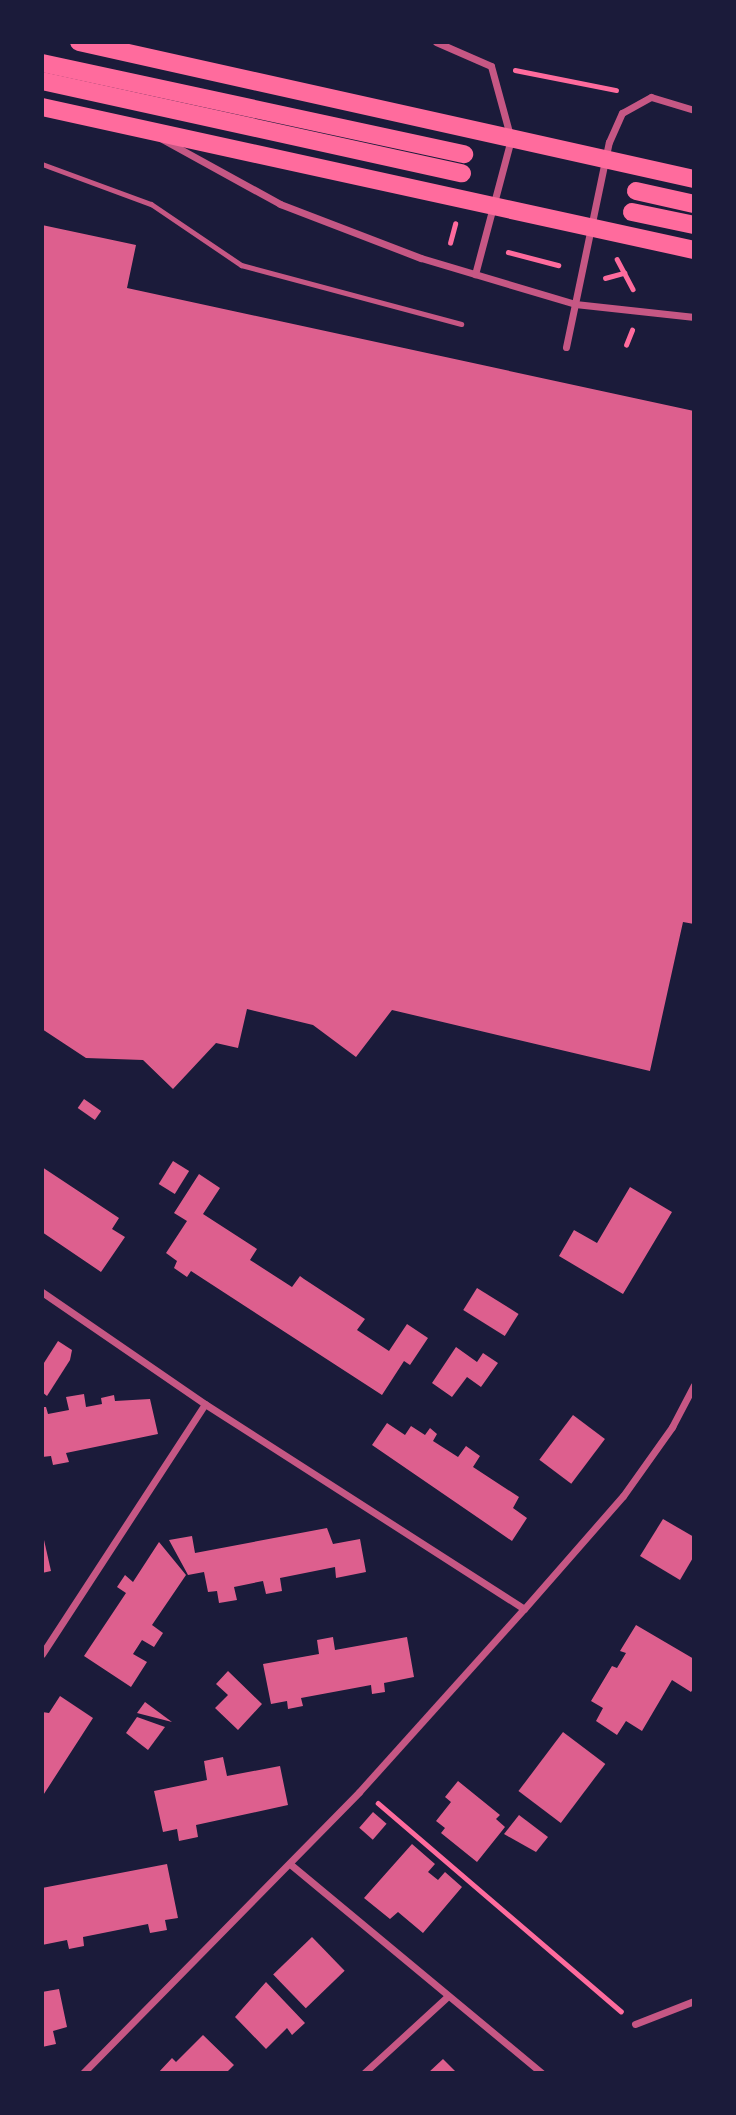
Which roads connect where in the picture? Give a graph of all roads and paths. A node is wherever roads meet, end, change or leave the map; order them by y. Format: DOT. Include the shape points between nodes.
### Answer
graph roads {
  1 [pos="79,42"];
  2 [pos="436,42"];
  3 [pos="141,49"];
  4 [pos="42,63"];
  5 [pos="491,66"];
  6 [pos="42,81"];
  7 [pos="651,97"];
  8 [pos="42,107"];
  9 [pos="694,110"];
  10 [pos="139,127"];
  11 [pos="511,139"];
  12 [pos="464,154"];
  13 [pos="605,160"];
  14 [pos="42,164"];
  15 [pos="462,173"];
  16 [pos="694,178"];
  17 [pos="636,191"];
  18 [pos="694,204"];
  19 [pos="496,205"];
  20 [pos="632,212"];
  21 [pos="456,220"];
  22 [pos="694,225"];
  23 [pos="589,228"];
  24 [pos="450,243"];
  25 [pos="694,250"];
  26 [pos="508,252"];
  27 [pos="615,255"];
  28 [pos="558,265"];
  29 [pos="624,273"];
  30 [pos="475,274"];
  31 [pos="605,278"];
  32 [pos="635,293"];
  33 [pos="575,303"];
  34 [pos="694,317"];
  35 [pos="461,324"];
  36 [pos="632,329"];
  37 [pos="626,345"];
  38 [pos="566,347"];
  39 [pos="42,1292"];
  40 [pos="694,1385"];
  41 [pos="205,1404"];
  42 [pos="524,1609"];
  43 [pos="42,1654"];
  44 [pos="359,1792"];
  45 [pos="290,1864"];
  46 [pos="447,1997"];
  47 [pos="694,2001"];
  48 [pos="635,2024"];
  49 [pos="83,2073"];
  50 [pos="364,2073"];
  51 [pos="542,2073"];
  1 -- 3 [label="main road"];
  2 -- 5 [label="street"];
  3 -- 11 [label="main road"];
  4 -- 12 [label="main road"];
  5 -- 7 [label="path"];
  5 -- 11 [label="street"];
  6 -- 15 [label="main road"];
  7 -- 9 [label="street"];
  7 -- 13 [label="street" via="622,113"];
  8 -- 10 [label="main road"];
  10 -- 19 [label="main road"];
  10 -- 30 [label="street" via="280,204"];
  11 -- 13 [label="main road"];
  11 -- 19 [label="street"];
  13 -- 16 [label="main road"];
  13 -- 23 [label="street"];
  14 -- 35 [label="lane" via="151,204 241,265"];
  17 -- 18 [label="main road"];
  19 -- 23 [label="main road"];
  19 -- 30 [label="street"];
  20 -- 22 [label="main road"];
  21 -- 24 [label="path"];
  23 -- 25 [label="main road"];
  23 -- 33 [label="street"];
  26 -- 28 [label="path"];
  27 -- 29 [label="path"];
  29 -- 31 [label="path"];
  29 -- 32 [label="path"];
  30 -- 33 [label="street"];
  33 -- 34 [label="street"];
  33 -- 38 [label="street"];
  36 -- 37 [label="path"];
  39 -- 41 [label="street"];
  40 -- 42 [label="street" via="672,1427 623,1496"];
  41 -- 42 [label="street"];
  41 -- 43 [label="street"];
  42 -- 44 [label="street"];
  44 -- 45 [label="street"];
  44 -- 48 [label="path" via="382,1806"];
  45 -- 46 [label="street"];
  45 -- 49 [label="street"];
  46 -- 50 [label="street"];
  46 -- 51 [label="street"];
  47 -- 48 [label="street"];
}
